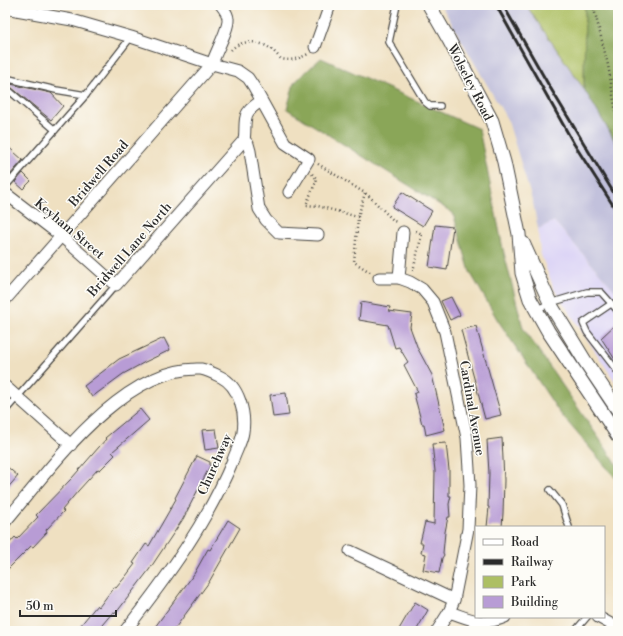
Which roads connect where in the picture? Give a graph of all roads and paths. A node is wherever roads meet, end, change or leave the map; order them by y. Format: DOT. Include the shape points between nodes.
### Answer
graph roads {
  1 [pos="221,5"];
  2 [pos="330,5"];
  3 [pos="397,5"];
  4 [pos="428,5"];
  5 [pos="593,5"];
  6 [pos="5,8"];
  7 [pos="131,37"];
  8 [pos="314,47"];
  9 [pos="214,65"];
  10 [pos="5,78"];
  11 [pos="5,86"];
  12 [pos="86,95"];
  13 [pos="262,101"];
  14 [pos="440,106"];
  15 [pos="618,125"];
  16 [pos="55,130"];
  17 [pos="244,140"];
  18 [pos="306,163"];
  19 [pos="5,187"];
  20 [pos="289,192"];
  21 [pos="5,193"];
  22 [pos="365,193"];
  23 [pos="368,195"];
  24 [pos="358,217"];
  25 [pos="403,232"];
  26 [pos="519,234"];
  27 [pos="318,235"];
  28 [pos="61,236"];
  29 [pos="379,278"];
  30 [pos="399,278"];
  31 [pos="116,285"];
  32 [pos="5,300"];
  33 [pos="550,303"];
  34 [pos="611,304"];
  35 [pos="536,310"];
  36 [pos="617,311"];
  37 [pos="618,372"];
  38 [pos="5,386"];
  39 [pos="18,397"];
  40 [pos="618,410"];
  41 [pos="5,411"];
  42 [pos="618,436"];
  43 [pos="71,445"];
  44 [pos="550,490"];
  45 [pos="5,522"];
  46 [pos="568,526"];
  47 [pos="350,551"];
  48 [pos="454,600"];
  49 [pos="449,612"];
  50 [pos="502,618"];
  51 [pos="586,618"];
  52 [pos="600,618"];
  53 [pos="618,628"];
  54 [pos="125,631"];
  55 [pos="436,631"];
  56 [pos="575,631"];
  1 -- 9 [label="street, Bridwell Road" via="228,19"];
  2 -- 8 [label="street"];
  3 -- 14 [label="lane" via="389,42 425,102 430,106"];
  4 -- 26 [label="street, Wolseley Road" via="492,121 504,162"];
  5 -- 15 [label="path" via="608,65"];
  6 -- 7 [label="street" via="72,20"];
  7 -- 9 [label="street"];
  7 -- 12 [label="lane"];
  8 -- 9 [label="path" via="309,54 291,61 281,59 272,49 262,44 246,42 234,47"];
  9 -- 13 [label="street" via="238,71 248,78"];
  9 -- 28 [label="street, Bridwell Road"];
  10 -- 12 [label="lane"];
  11 -- 16 [label="lane"];
  12 -- 16 [label="lane"];
  13 -- 17 [label="street" via="246,115"];
  13 -- 18 [label="street" via="285,143"];
  16 -- 19 [label="lane"];
  17 -- 27 [label="street" via="250,151 259,209 266,220 279,233"];
  17 -- 31 [label="street, Bridwell Lane North"];
  18 -- 20 [label="street"];
  18 -- 22 [label="path"];
  18 -- 24 [label="path" via="317,179 306,205"];
  21 -- 28 [label="street, Keyham Street"];
  22 -- 23 [label="path"];
  22 -- 24 [label="path"];
  24 -- 29 [label="path" via="354,262"];
  25 -- 30 [label="street"];
  26 -- 33 [label="street, Wolseley Road"];
  26 -- 35 [label="street, Wolseley Road" via="522,273"];
  28 -- 31 [label="street, Keyham Street"];
  28 -- 32 [label="street, Bridwell Road"];
  29 -- 30 [label="street, Cardinal Avenue"];
  30 -- 48 [label="street, Cardinal Avenue" via="422,290 433,302 445,332 466,438 470,486 468,529"];
  31 -- 39 [label="lane, Bridwell Lane North"];
  33 -- 34 [label="lane" via="587,292 601,292"];
  33 -- 35 [label="lane"];
  33 -- 40 [label="street, Wolseley Road"];
  34 -- 36 [label="lane"];
  34 -- 37 [label="lane" via="583,323"];
  35 -- 42 [label="street, Wolseley Road"];
  38 -- 39 [label="street"];
  39 -- 41 [label="lane, Bridwell Lane North"];
  39 -- 43 [label="street"];
  43 -- 45 [label="street, Churchway"];
  43 -- 54 [label="street, Churchway" via="105,411 128,393 178,370 202,369 222,377 235,390 243,411 243,433 228,473 202,524"];
  44 -- 46 [label="lane" via="562,505"];
  47 -- 48 [label="street"];
  48 -- 49 [label="street, Cardinal Avenue"];
  49 -- 50 [label="street" via="482,622"];
  49 -- 55 [label="street, Cardinal Avenue"];
  51 -- 56 [label="lane"];
  52 -- 53 [label="street"];
}
